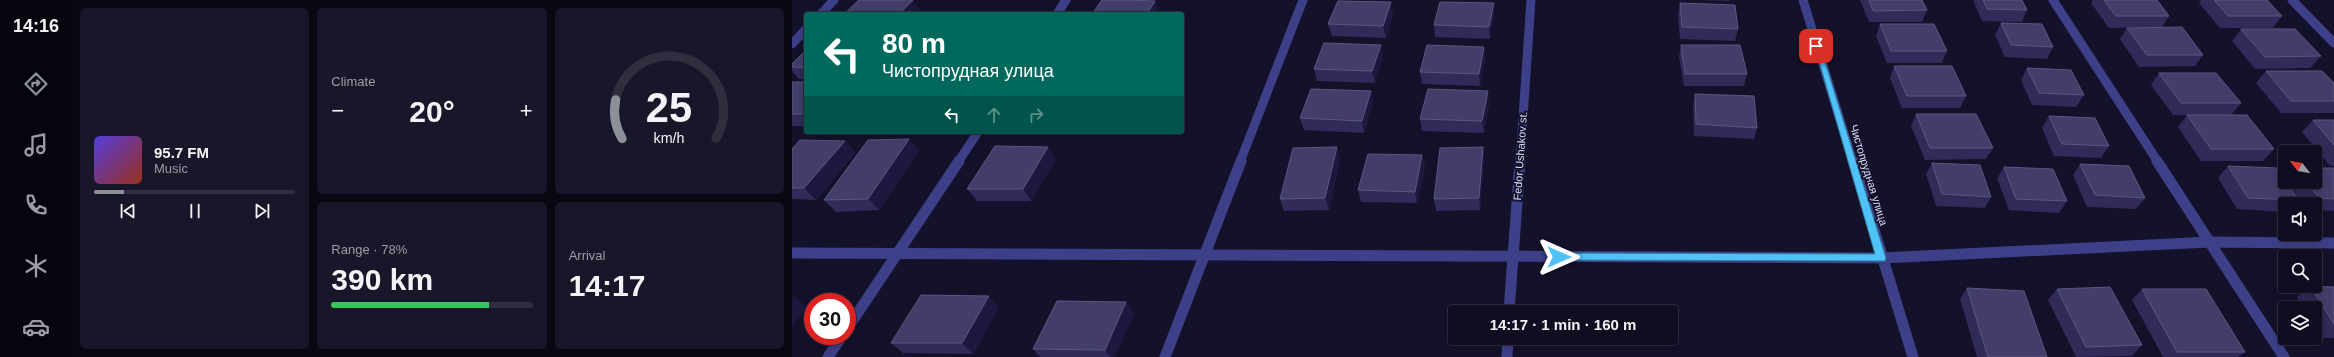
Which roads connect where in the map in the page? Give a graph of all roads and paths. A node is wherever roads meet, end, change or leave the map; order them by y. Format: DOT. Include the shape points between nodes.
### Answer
graph roads {
  1 [pos="834,0"];
  2 [pos="1066,0"];
  3 [pos="1303,0"];
  4 [pos="1531,0"];
  5 [pos="1802,0"];
  6 [pos="2052,0"];
  7 [pos="2292,0"];
  8 [pos="823,12"];
  9 [pos="1058,12"];
  10 [pos="804,31"];
  11 [pos="2334,43"];
  12 [pos="792,44"];
  13 [pos="977,134"];
  14 [pos="2210,242"];
  15 [pos="2334,243"];
  16 [pos="792,253"];
  17 [pos="896,254"];
  18 [pos="1203,255"];
  19 [pos="1512,257"];
  20 [pos="1882,258"];
  21 [pos="1509,305"];
  22 [pos="856,314"];
  23 [pos="836,345"];
  24 [pos="1508,345"];
  25 [pos="828,357"];
  26 [pos="1165,357"];
  27 [pos="1507,357"];
  28 [pos="1913,357"];
  29 [pos="2284,357"];
  1 -- 8 [label="street"];
  2 -- 9 [label="street"];
  3 -- 18 [label="street"];
  4 -- 19 [label="street, Fedor Ushakov st."];
  5 -- 20 [label="street, Чистопрудная улица"];
  6 -- 14 [label="street"];
  7 -- 11 [label="street"];
  10 -- 12 [label="street"];
  13 -- 17 [label="street"];
  14 -- 15 [label="street"];
  14 -- 20 [label="street"];
  14 -- 29 [label="street"];
  16 -- 17 [label="street"];
  17 -- 18 [label="street"];
  17 -- 22 [label="street"];
  18 -- 19 [label="street"];
  18 -- 26 [label="street"];
  19 -- 20 [label="street"];
  19 -- 21 [label="street, Fedor Ushakov st."];
  20 -- 28 [label="street, Чистопрудная улица"];
  23 -- 25 [label="street"];
  24 -- 27 [label="street"];
}
